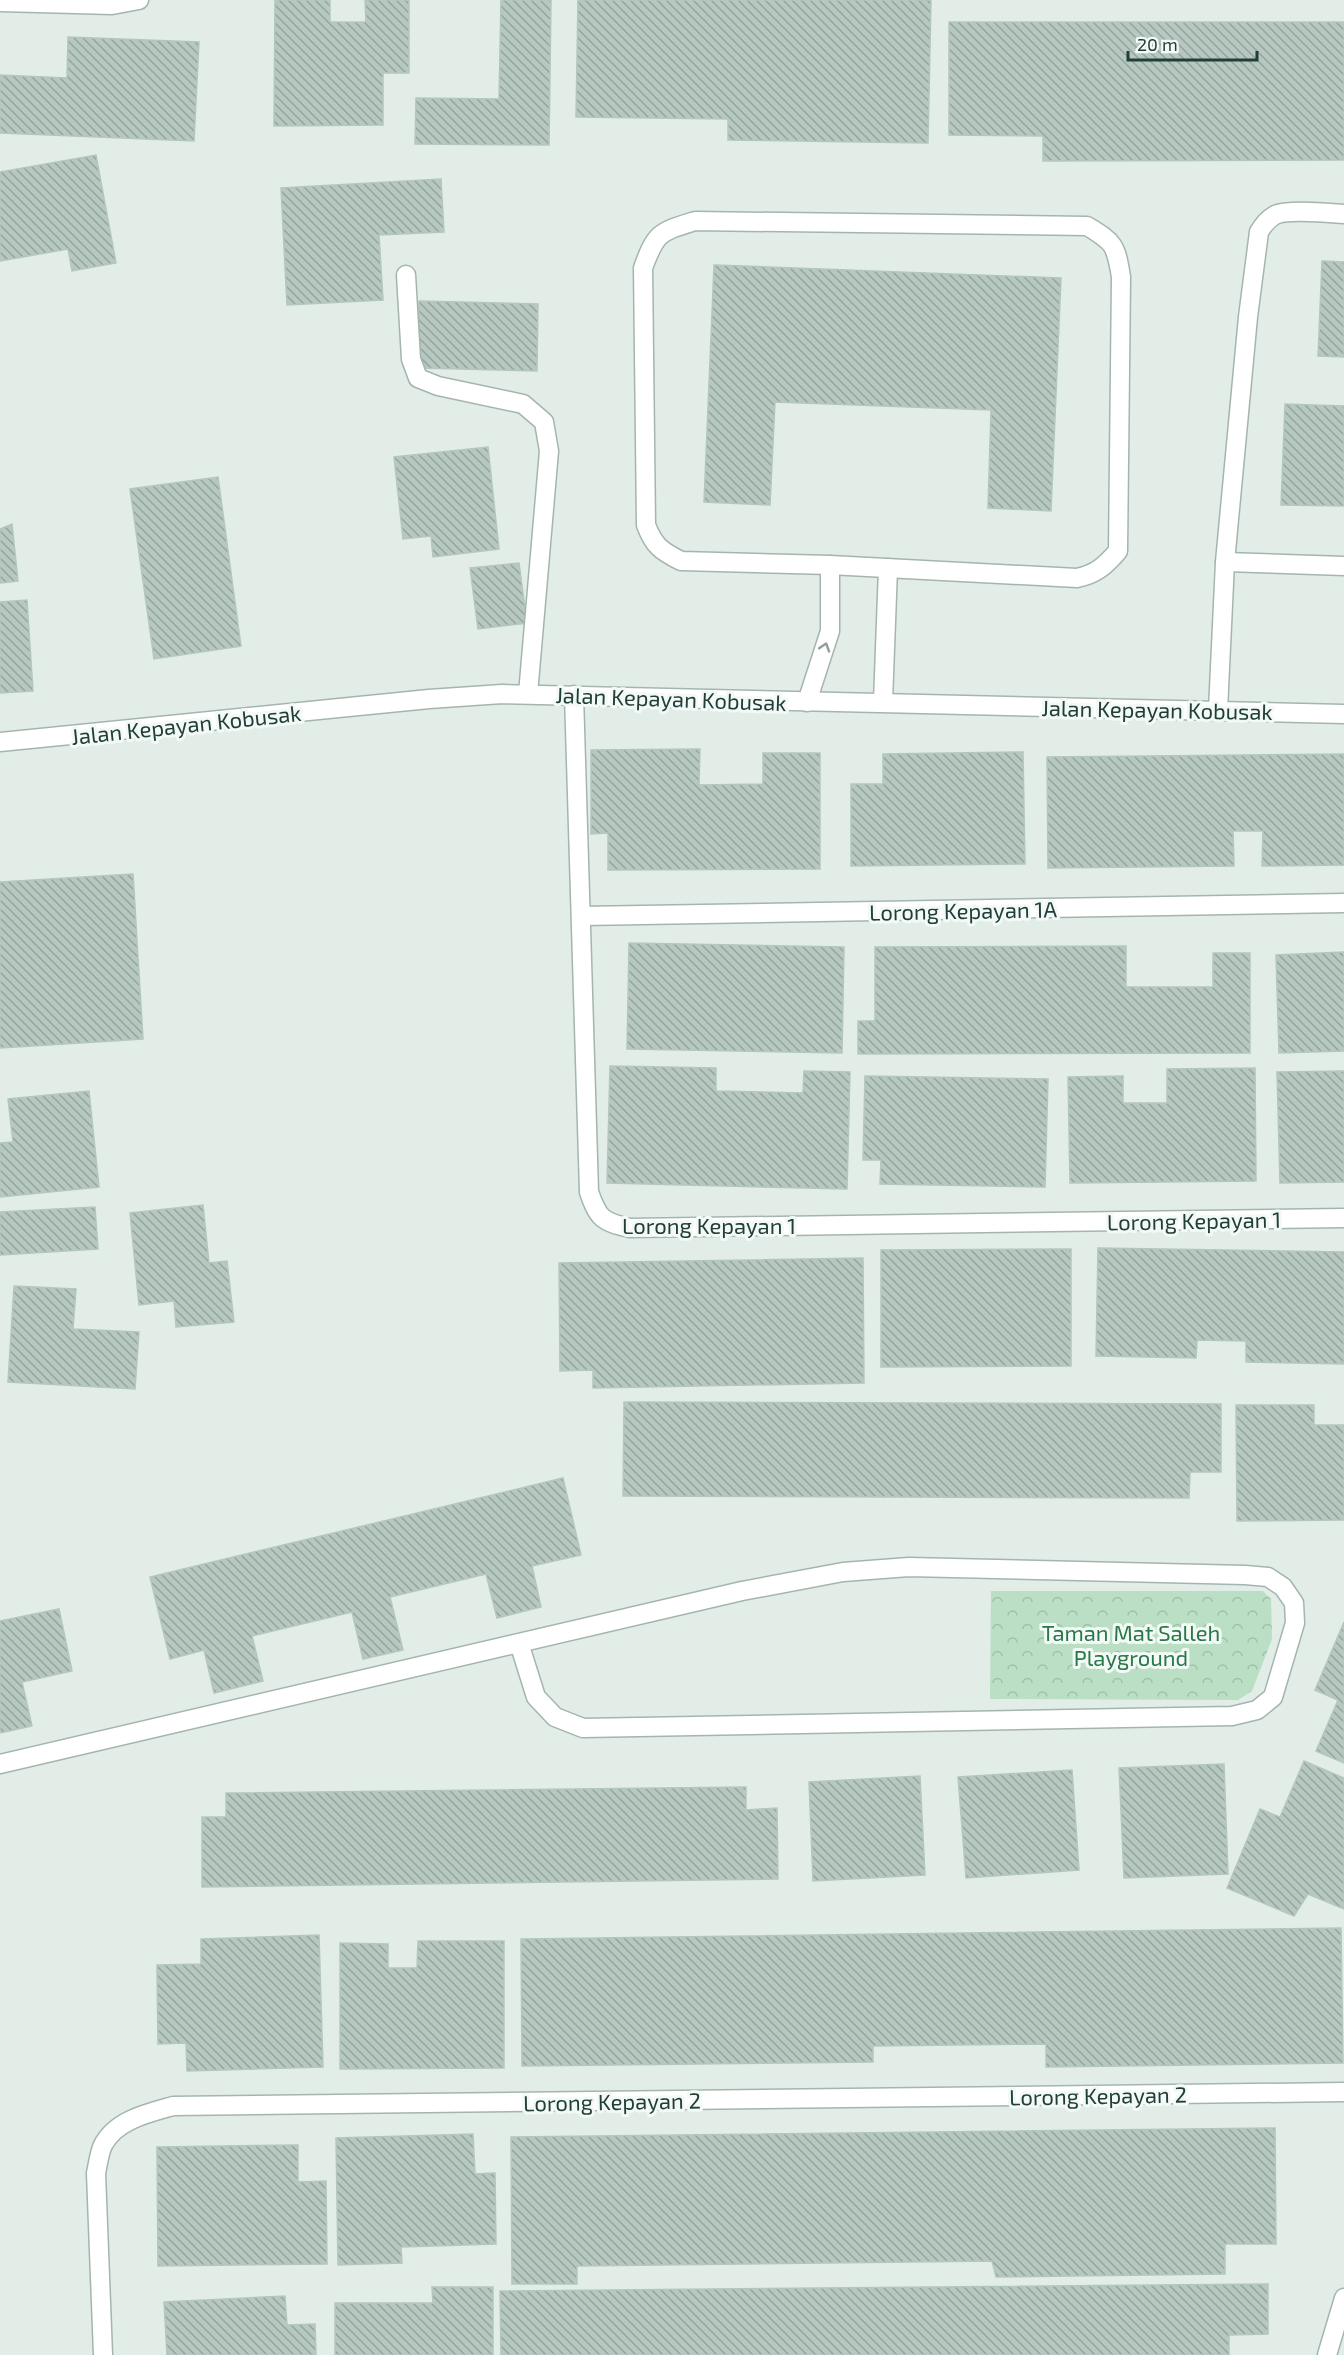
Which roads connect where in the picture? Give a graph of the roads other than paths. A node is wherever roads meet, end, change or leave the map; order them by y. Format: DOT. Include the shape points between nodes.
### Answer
graph roads {
  1 [pos="139,0"];
  2 [pos="0,2"];
  3 [pos="1344,214"];
  4 [pos="406,275"];
  5 [pos="1225,562"];
  6 [pos="830,565"];
  7 [pos="1344,566"];
  8 [pos="888,568"];
  9 [pos="528,694"];
  10 [pos="574,695"];
  11 [pos="807,702"];
  12 [pos="884,702"];
  13 [pos="1218,710"];
  14 [pos="1344,714"];
  15 [pos="0,742"];
  16 [pos="1344,903"];
  17 [pos="582,916"];
  18 [pos="1344,1218"];
  19 [pos="519,1643"];
  20 [pos="0,1764"];
  21 [pos="1344,2092"];
  22 [pos="1344,2298"];
  23 [pos="103,2355"];
  24 [pos="1327,2355"];
  1 -- 2 [label="street" via="112,5"];
  3 -- 5 [label="street" via="1287,211 1265,222 1259,232"];
  4 -- 9 [label="street" via="411,359 418,378 438,386 524,404 544,422 549,452"];
  5 -- 7 [label="street"];
  5 -- 13 [label="street"];
  6 -- 8 [label="street"];
  6 -- 8 [label="street" via="681,561 653,542 646,525 643,279 652,243 667,230 695,221 1087,226 1110,240 1118,255 1121,277 1118,551 1093,574 1077,578"];
  11 -- 6 [label="street, one-way" via="830,632"];
  8 -- 12 [label="street"];
  9 -- 10 [label="street, Jalan Kepayan Kobusak"];
  9 -- 15 [label="street, Jalan Kepayan Kobusak" via="429,699"];
  10 -- 11 [label="street, Jalan Kepayan Kobusak"];
  10 -- 17 [label="street, Lorong Kepayan 1"];
  11 -- 12 [label="street, Jalan Kepayan Kobusak"];
  12 -- 13 [label="street, Jalan Kepayan Kobusak"];
  13 -- 14 [label="street, Jalan Kepayan Kobusak"];
  16 -- 17 [label="street, Lorong Kepayan 1A"];
  17 -- 18 [label="street, Lorong Kepayan 1" via="589,1191 595,1209 609,1224 630,1228"];
  19 -- 19 [label="street" via="536,1697 555,1717 583,1728 1232,1716 1257,1710 1273,1697 1295,1623 1294,1603 1283,1587 1268,1577 909,1567 802,1579"];
  19 -- 20 [label="street"];
  21 -- 23 [label="street, Lorong Kepayan 2" via="173,2106 120,2126 103,2145 96,2173"];
  22 -- 24 [label="street"];
}
